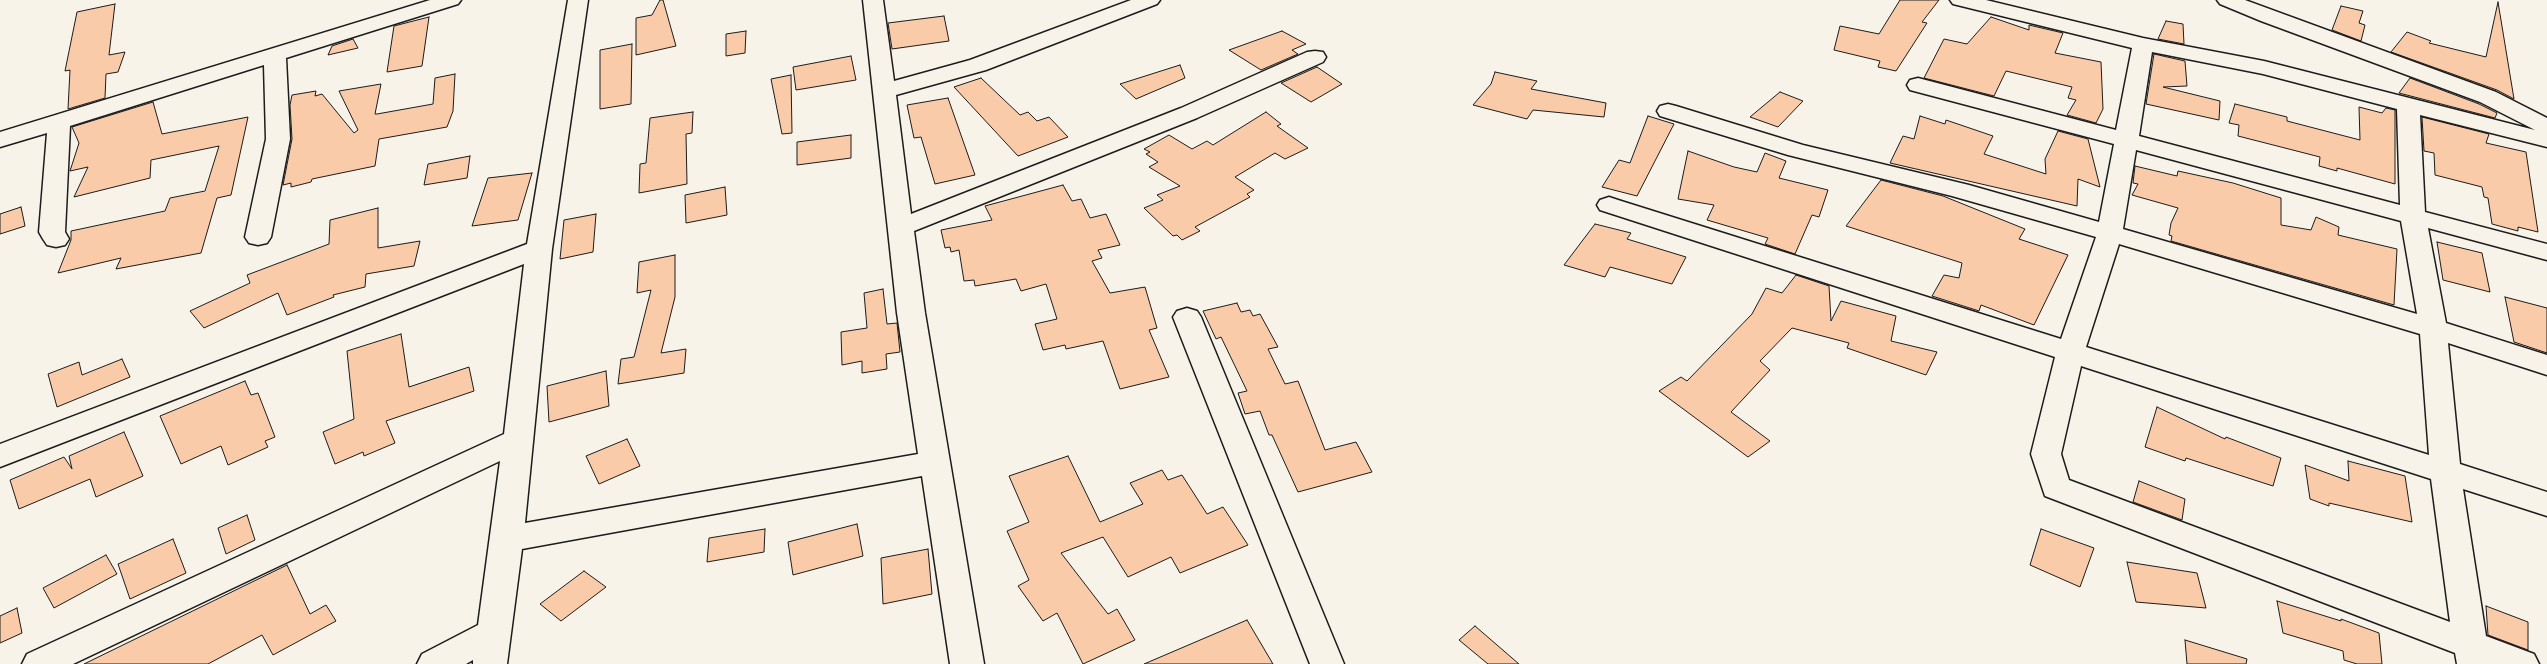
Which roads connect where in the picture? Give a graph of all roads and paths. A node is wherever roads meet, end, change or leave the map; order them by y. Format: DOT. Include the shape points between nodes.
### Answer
graph roads {
  1 [pos="451,0"];
  2 [pos="578,0"];
  3 [pos="873,0"];
  4 [pos="1150,0"];
  5 [pos="1960,0"];
  6 [pos="2227,0"];
  7 [pos="2143,44"];
  8 [pos="275,56"];
  9 [pos="1315,56"];
  10 [pos="1918,85"];
  11 [pos="884,91"];
  12 [pos="2408,105"];
  13 [pos="1668,112"];
  14 [pos="59,122"];
  15 [pos="2547,127"];
  16 [pos="0,140"];
  17 [pos="2547,140"];
  18 [pos="2126,142"];
  19 [pos="1609,205"];
  20 [pos="2413,217"];
  21 [pos="901,226"];
  22 [pos="2110,233"];
  23 [pos="258,237"];
  24 [pos="56,239"];
  25 [pos="539,249"];
  26 [pos="2547,252"];
  27 [pos="1186,317"];
  28 [pos="2433,329"];
  29 [pos="2070,352"];
  30 [pos="2547,366"];
  31 [pos="518,440"];
  32 [pos="0,456"];
  33 [pos="935,462"];
  34 [pos="2446,471"];
  35 [pos="2547,504"];
  36 [pos="507,539"];
  37 [pos="492,649"];
  38 [pos="2472,655"];
  39 [pos="39,664"];
  40 [pos="434,664"];
  41 [pos="967,664"];
  42 [pos="1326,664"];
  43 [pos="2522,664"];
  1 -- 8 [label="street"];
  2 -- 25 [label="street"];
  3 -- 11 [label="street"];
  4 -- 11 [label="street" via="978,65"];
  5 -- 7 [label="street"];
  6 -- 15 [label="street" via="2488,97"];
  7 -- 12 [label="street" via="2264,68"];
  7 -- 18 [label="street"];
  8 -- 14 [label="street"];
  8 -- 23 [label="street" via="278,139"];
  9 -- 21 [label="street" via="1190,113"];
  10 -- 18 [label="street"];
  11 -- 21 [label="street"];
  12 -- 17 [label="street"];
  12 -- 20 [label="street"];
  13 -- 22 [label="street" via="1796,150 1960,190"];
  14 -- 16 [label="street"];
  14 -- 24 [label="street" via="52,232"];
  18 -- 20 [label="street"];
  18 -- 22 [label="street"];
  19 -- 29 [label="street"];
  20 -- 26 [label="street"];
  20 -- 28 [label="street"];
  21 -- 33 [label="street"];
  22 -- 28 [label="street"];
  22 -- 29 [label="street"];
  25 -- 31 [label="street"];
  25 -- 32 [label="street"];
  27 -- 42 [label="street"];
  28 -- 30 [label="street"];
  28 -- 34 [label="street"];
  29 -- 34 [label="street"];
  29 -- 38 [label="street" via="2046,454 2056,488"];
  31 -- 36 [label="street"];
  31 -- 39 [label="street"];
  33 -- 36 [label="street"];
  33 -- 41 [label="street"];
  34 -- 35 [label="street"];
  34 -- 38 [label="street"];
  36 -- 37 [label="street"];
  37 -- 40 [label="street"];
  38 -- 43 [label="street"];
}
